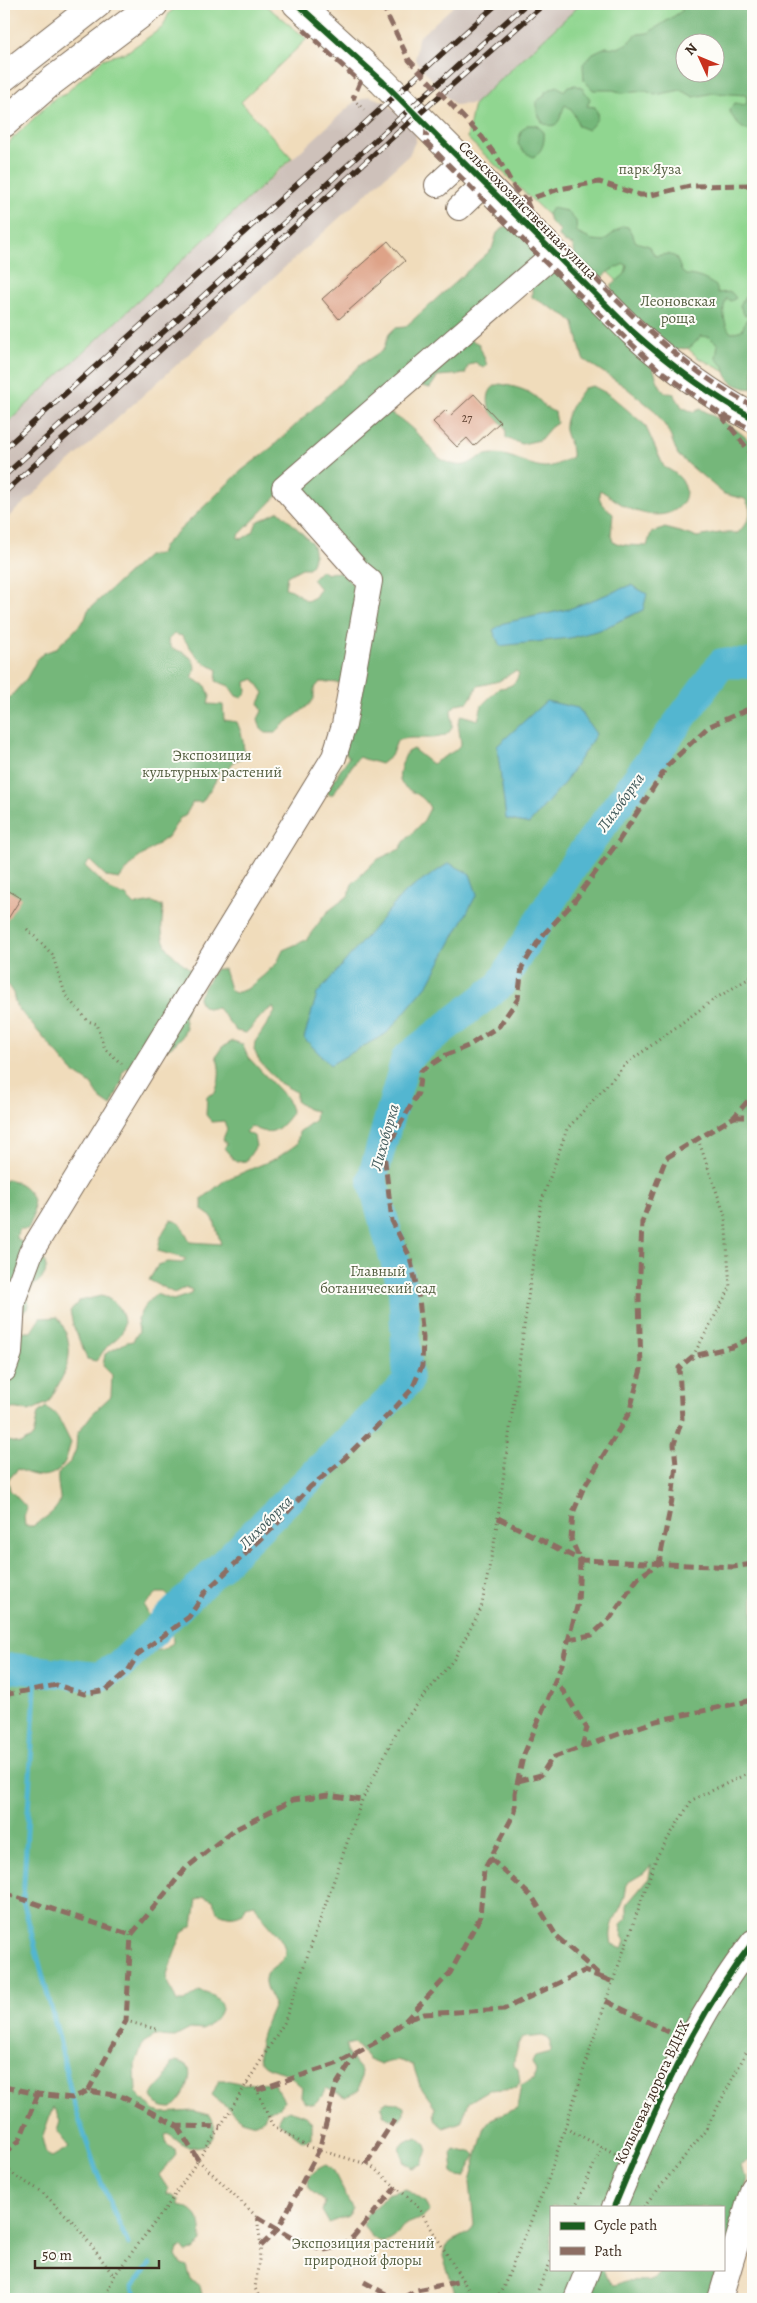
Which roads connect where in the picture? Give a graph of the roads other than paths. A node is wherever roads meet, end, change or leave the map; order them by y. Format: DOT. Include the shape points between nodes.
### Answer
graph roads {
  1 [pos="74,4"];
  2 [pos="97,4"];
  3 [pos="139,4"];
  4 [pos="154,4"];
  5 [pos="297,4"];
  6 [pos="4,52"];
  7 [pos="4,78"];
  8 [pos="4,111"];
  9 [pos="4,122"];
  10 [pos="462,162"];
  11 [pos="484,184"];
  12 [pos="437,185"];
  13 [pos="459,208"];
  14 [pos="554,254"];
  15 [pos="753,418"];
  16 [pos="4,1370"];
  17 [pos="753,1942"];
  18 [pos="753,2188"];
  19 [pos="614,2206"];
  20 [pos="588,2270"];
  21 [pos="576,2299"];
  22 [pos="720,2299"];
  1 -- 6 [label="main road"];
  2 -- 7 [label="main road"];
  3 -- 8 [label="main road" via="42,74"];
  4 -- 9 [label="main road" via="52,81"];
  5 -- 10 [label="main road, Сельскохозяйственная улица" via="383,82"];
  10 -- 11 [label="main road, Сельскохозяйственная улица"];
  10 -- 12 [label="street"];
  11 -- 13 [label="street"];
  11 -- 14 [label="main road, Сельскохозяйственная улица"];
  14 -- 15 [label="main road, Сельскохозяйственная улица" via="674,368"];
  14 -- 16 [label="street" via="284,488 358,572 370,581 344,725 334,757 31,1252 13,1301 10,1353"];
  17 -- 19 [label="street, Кольцевая дорога ВДНХ" via="723,1982 692,2034"];
  18 -- 22 [label="street"];
  20 -- 21 [label="street"];
}
